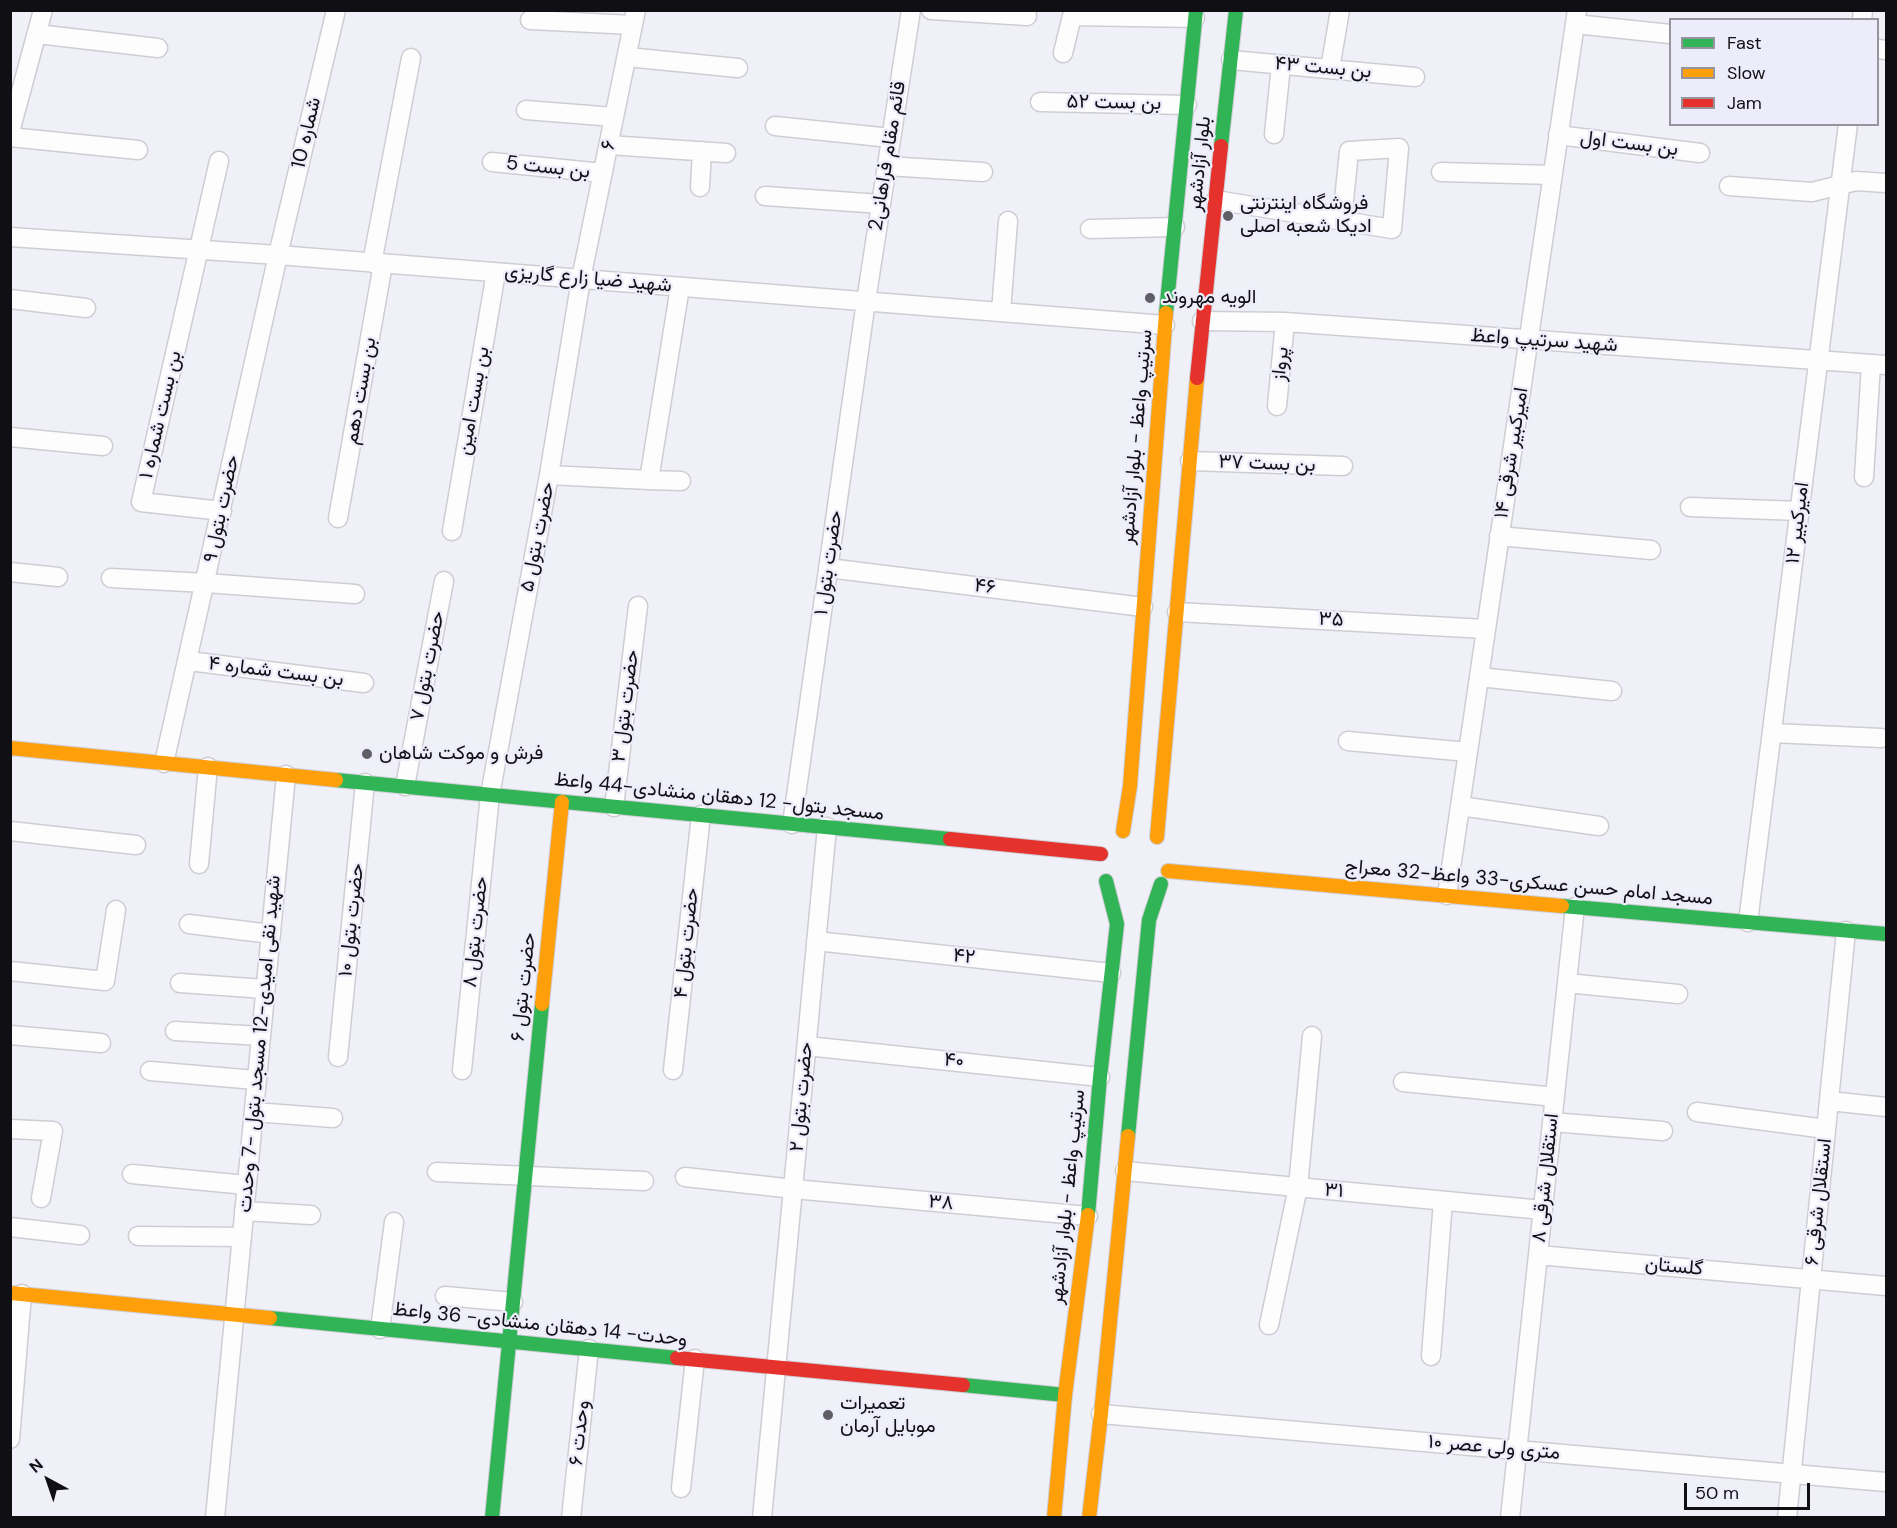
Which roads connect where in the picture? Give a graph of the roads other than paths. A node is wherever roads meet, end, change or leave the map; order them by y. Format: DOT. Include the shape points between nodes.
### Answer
graph roads {
  1 [pos="43,10"];
  2 [pos="336,10"];
  3 [pos="911,10"];
  4 [pos="931,10"];
  5 [pos="1236,10"];
  6 [pos="1340,10"];
  7 [pos="1195,14"];
  8 [pos="1027,16"];
  9 [pos="1576,17"];
  10 [pos="634,18"];
  11 [pos="530,20"];
  12 [pos="37,34"];
  13 [pos="1669,34"];
  14 [pos="158,48"];
  15 [pos="1063,53"];
  16 [pos="627,57"];
  17 [pos="411,58"];
  18 [pos="1231,60"];
  19 [pos="1281,65"];
  20 [pos="738,68"];
  21 [pos="1330,69"];
  22 [pos="1415,77"];
  23 [pos="15,98"];
  24 [pos="1041,102"];
  25 [pos="1186,105"];
  26 [pos="526,110"];
  27 [pos="614,117"];
  28 [pos="775,126"];
  29 [pos="1848,126"];
  30 [pos="10,132"];
  31 [pos="1274,134"];
  32 [pos="1558,135"];
  33 [pos="10,137"];
  34 [pos="891,138"];
  35 [pos="609,145"];
  36 [pos="138,150"];
  37 [pos="702,151"];
  38 [pos="726,153"];
  39 [pos="1700,153"];
  40 [pos="219,160"];
  41 [pos="492,162"];
  42 [pos="887,166"];
  43 [pos="982,172"];
  44 [pos="1441,172"];
  45 [pos="603,173"];
  46 [pos="1553,175"];
  47 [pos="1841,183"];
  48 [pos="1887,183"];
  49 [pos="1729,186"];
  50 [pos="700,187"];
  51 [pos="765,196"];
  52 [pos="1216,200"];
  53 [pos="881,204"];
  54 [pos="1342,220"];
  55 [pos="1008,221"];
  56 [pos="1175,227"];
  57 [pos="1090,229"];
  58 [pos="10,237"];
  59 [pos="198,250"];
  60 [pos="278,255"];
  61 [pos="378,263"];
  62 [pos="496,272"];
  63 [pos="581,279"];
  64 [pos="680,287"];
  65 [pos="10,299"];
  66 [pos="866,301"];
  67 [pos="86,308"];
  68 [pos="1001,312"];
  69 [pos="1202,321"];
  70 [pos="1286,322"];
  71 [pos="1166,325"];
  72 [pos="1529,341"];
  73 [pos="1818,360"];
  74 [pos="1879,364"];
  75 [pos="1277,406"];
  76 [pos="10,437"];
  77 [pos="102,446"];
  78 [pos="1190,461"];
  79 [pos="1343,466"];
  80 [pos="549,475"];
  81 [pos="1864,477"];
  82 [pos="649,480"];
  83 [pos="681,481"];
  84 [pos="1690,507"];
  85 [pos="222,511"];
  86 [pos="1800,511"];
  87 [pos="338,518"];
  88 [pos="452,531"];
  89 [pos="1499,536"];
  90 [pos="1651,550"];
  91 [pos="828,568"];
  92 [pos="10,572"];
  93 [pos="58,577"];
  94 [pos="111,578"];
  95 [pos="444,581"];
  96 [pos="206,583"];
  97 [pos="355,594"];
  98 [pos="638,606"];
  99 [pos="1143,607"];
  100 [pos="1177,612"];
  101 [pos="1486,628"];
  102 [pos="189,661"];
  103 [pos="1479,677"];
  104 [pos="364,683"];
  105 [pos="1612,691"];
  106 [pos="1772,733"];
  107 [pos="1881,738"];
  108 [pos="1348,741"];
  109 [pos="10,748"];
  110 [pos="1468,752"];
  111 [pos="165,763"];
  112 [pos="208,767"];
  113 [pos="286,775"];
  114 [pos="365,783"];
  115 [pos="405,786"];
  116 [pos="490,795"];
  117 [pos="562,802"];
  118 [pos="1460,806"];
  119 [pos="614,807"];
  120 [pos="701,815"];
  121 [pos="792,824"];
  122 [pos="1599,826"];
  123 [pos="827,827"];
  124 [pos="10,831"];
  125 [pos="1111,842"];
  126 [pos="136,845"];
  127 [pos="199,864"];
  128 [pos="1106,881"];
  129 [pos="1161,884"];
  130 [pos="1122,895"];
  131 [pos="1447,895"];
  132 [pos="1143,896"];
  133 [pos="1575,907"];
  134 [pos="116,910"];
  135 [pos="1748,922"];
  136 [pos="189,924"];
  137 [pos="1846,931"];
  138 [pos="270,934"];
  139 [pos="1887,934"];
  140 [pos="816,941"];
  141 [pos="10,971"];
  142 [pos="1111,973"];
  143 [pos="180,983"];
  144 [pos="1567,983"];
  145 [pos="265,989"];
  146 [pos="1678,994"];
  147 [pos="175,1031"];
  148 [pos="10,1035"];
  149 [pos="261,1036"];
  150 [pos="1312,1036"];
  151 [pos="101,1042"];
  152 [pos="807,1046"];
  153 [pos="338,1056"];
  154 [pos="462,1070"];
  155 [pos="673,1070"];
  156 [pos="150,1071"];
  157 [pos="1100,1077"];
  158 [pos="256,1080"];
  159 [pos="1403,1082"];
  160 [pos="1555,1097"];
  161 [pos="1829,1101"];
  162 [pos="1887,1107"];
  163 [pos="254,1112"];
  164 [pos="1697,1112"];
  165 [pos="333,1118"];
  166 [pos="1552,1122"];
  167 [pos="10,1129"];
  168 [pos="1826,1129"];
  169 [pos="1663,1131"];
  170 [pos="437,1172"];
  171 [pos="1125,1172"];
  172 [pos="132,1174"];
  173 [pos="525,1176"];
  174 [pos="685,1177"];
  175 [pos="644,1181"];
  176 [pos="246,1185"];
  177 [pos="1298,1187"];
  178 [pos="794,1189"];
  179 [pos="41,1197"];
  180 [pos="1443,1201"];
  181 [pos="1543,1210"];
  182 [pos="244,1211"];
  183 [pos="311,1215"];
  184 [pos="1088,1216"];
  185 [pos="394,1222"];
  186 [pos="10,1227"];
  187 [pos="80,1235"];
  188 [pos="138,1236"];
  189 [pos="242,1237"];
  190 [pos="1538,1255"];
  191 [pos="1811,1279"];
  192 [pos="1887,1286"];
  193 [pos="16,1293"];
  194 [pos="445,1296"];
  195 [pos="513,1302"];
  196 [pos="234,1314"];
  197 [pos="1269,1325"];
  198 [pos="380,1329"];
  199 [pos="510,1341"];
  200 [pos="589,1349"];
  201 [pos="1431,1356"];
  202 [pos="694,1359"];
  203 [pos="777,1367"];
  204 [pos="1065,1395"];
  205 [pos="1101,1414"];
  206 [pos="10,1439"];
  207 [pos="1517,1450"];
  208 [pos="1792,1474"];
  209 [pos="1887,1482"];
  210 [pos="681,1488"];
  211 [pos="215,1518"];
  212 [pos="492,1518"];
  213 [pos="571,1518"];
  214 [pos="762,1518"];
  215 [pos="1054,1518"];
  216 [pos="1089,1518"];
  217 [pos="1510,1518"];
  218 [pos="1787,1518"];
  1 -- 12 [label="street"];
  2 -- 60 [label="street, شماره 10"];
  3 -- 34 [label="street, 2قائم مقام فراهانی"];
  4 -- 8 [label="street"];
  5 -- 18 [label="street, بلوار آزادشهر"];
  6 -- 21 [label="street"];
  7 -- 15 [label="street" via="1072,16"];
  7 -- 25 [label="street, سرتیپ واعظ - بلوار آزادشهر"];
  9 -- 13 [label="street"];
  9 -- 32 [label="street, ۱۴ امیرکبیر شرقی"];
  10 -- 11 [label="street"];
  10 -- 16 [label="street, ۶"];
  12 -- 14 [label="street"];
  12 -- 23 [label="street"];
  16 -- 20 [label="street"];
  16 -- 27 [label="street, ۶"];
  17 -- 61 [label="street, بن بست دهم"];
  18 -- 19 [label="street, بن بست ۴۳"];
  18 -- 52 [label="street, بلوار آزادشهر"];
  19 -- 21 [label="street, بن بست ۴۳"];
  19 -- 31 [label="street"];
  21 -- 22 [label="street, بن بست ۴۳"];
  23 -- 30 [label="street"];
  24 -- 25 [label="street, بن بست ۵۲"];
  25 -- 56 [label="street, سرتیپ واعظ - بلوار آزادشهر"];
  26 -- 27 [label="street"];
  27 -- 35 [label="street, ۶"];
  28 -- 34 [label="street"];
  29 -- 47 [label="street, امیرکبیر ۱۲"];
  32 -- 39 [label="street, بن بست اول"];
  32 -- 46 [label="street, ۱۴ امیرکبیر شرقی"];
  33 -- 36 [label="street"];
  34 -- 42 [label="street, 2قائم مقام فراهانی"];
  35 -- 37 [label="street"];
  35 -- 45 [label="street, ۶"];
  37 -- 38 [label="street"];
  37 -- 50 [label="street"];
  40 -- 59 [label="street"];
  41 -- 45 [label="street, بن بست 5"];
  42 -- 43 [label="street"];
  42 -- 53 [label="street, 2قائم مقام فراهانی"];
  44 -- 46 [label="street"];
  45 -- 63 [label="street, ۶"];
  46 -- 72 [label="street, ۱۴ امیرکبیر شرقی"];
  47 -- 48 [label="street"];
  47 -- 49 [label="street" via="1812,192"];
  47 -- 73 [label="street, امیرکبیر ۱۲"];
  51 -- 53 [label="street"];
  52 -- 54 [label="street"];
  52 -- 69 [label="street, بلوار آزادشهر"];
  53 -- 66 [label="street, 2قائم مقام فراهانی"];
  54 -- 54 [label="street" via="1392,229 1399,148 1350,151"];
  55 -- 68 [label="street"];
  56 -- 57 [label="street"];
  56 -- 71 [label="street, سرتیپ واعظ - بلوار آزادشهر"];
  58 -- 59 [label="street, شهید ضیا زارع گاریزی"];
  59 -- 60 [label="street, شهید ضیا زارع گاریزی"];
  59 -- 85 [label="street, بن بست شماره ۱" via="141,502"];
  60 -- 61 [label="street, شهید ضیا زارع گاریزی"];
  60 -- 85 [label="street, حضرت بتول ۹"];
  61 -- 62 [label="street, شهید ضیا زارع گاریزی"];
  61 -- 87 [label="street, بن بست دهم"];
  62 -- 63 [label="street, شهید ضیا زارع گاریزی"];
  62 -- 88 [label="street, بن بست امین"];
  63 -- 64 [label="street, شهید ضیا زارع گاریزی"];
  63 -- 80 [label="street, حضرت بتول ۵"];
  64 -- 66 [label="street, شهید ضیا زارع گاریزی"];
  64 -- 82 [label="street"];
  65 -- 67 [label="street"];
  66 -- 68 [label="street, شهید ضیا زارع گاریزی"];
  66 -- 91 [label="street, حضرت بتول ۱"];
  68 -- 71 [label="street, شهید ضیا زارع گاریزی"];
  69 -- 70 [label="street, شهید سرتیپ واعظ"];
  69 -- 78 [label="street"];
  70 -- 72 [label="street, شهید سرتیپ واعظ"];
  70 -- 75 [label="street, پرواز"];
  71 -- 99 [label="street, سرتیپ واعظ - بلوار آزادشهر"];
  72 -- 73 [label="street, شهید سرتیپ واعظ"];
  72 -- 89 [label="street, ۱۴ امیرکبیر شرقی"];
  73 -- 74 [label="street, شهید سرتیپ واعظ"];
  73 -- 86 [label="street, امیرکبیر ۱۲"];
  74 -- 81 [label="street"];
  76 -- 77 [label="street"];
  78 -- 79 [label="street, بن بست ۳۷"];
  78 -- 100 [label="street"];
  80 -- 82 [label="street"];
  80 -- 116 [label="street, حضرت بتول ۵"];
  82 -- 83 [label="street"];
  84 -- 86 [label="street"];
  85 -- 96 [label="street, حضرت بتول ۹"];
  86 -- 106 [label="street, امیرکبیر ۱۲"];
  89 -- 90 [label="street"];
  89 -- 101 [label="street, ۱۴ امیرکبیر شرقی"];
  91 -- 99 [label="street, ۴۶"];
  91 -- 121 [label="street, حضرت بتول ۱"];
  92 -- 93 [label="street"];
  94 -- 96 [label="street"];
  95 -- 115 [label="street, حضرت بتول ۷"];
  96 -- 97 [label="street"];
  96 -- 102 [label="street, حضرت بتول ۹"];
  98 -- 119 [label="street, حضرت بتول ۳"];
  99 -- 125 [label="street, سرتیپ واعظ - بلوار آزادشهر" via="1130,786"];
  100 -- 101 [label="street, ۳۵"];
  100 -- 125 [label="street, مسجد بتول- 12 دهقان منشادی-44 واعظ" via="1160,840 1141,829"];
  101 -- 103 [label="street, ۱۴ امیرکبیر شرقی"];
  102 -- 104 [label="street, بن بست شماره ۴"];
  102 -- 111 [label="street, حضرت بتول ۹"];
  103 -- 105 [label="street"];
  103 -- 110 [label="street, ۱۴ امیرکبیر شرقی"];
  106 -- 107 [label="street"];
  106 -- 135 [label="street, امیرکبیر ۱۲"];
  108 -- 110 [label="street"];
  109 -- 111 [label="street, مسجد بتول- 12 دهقان منشادی-44 واعظ"];
  110 -- 118 [label="street, ۱۴ امیرکبیر شرقی"];
  111 -- 112 [label="street, مسجد بتول- 12 دهقان منشادی-44 واعظ"];
  112 -- 113 [label="street, مسجد بتول- 12 دهقان منشادی-44 واعظ"];
  112 -- 127 [label="street"];
  113 -- 114 [label="street, مسجد بتول- 12 دهقان منشادی-44 واعظ"];
  113 -- 138 [label="street, شهید نقی امیدی-12 مسجد بتول -7 وحدت"];
  114 -- 115 [label="street, مسجد بتول- 12 دهقان منشادی-44 واعظ"];
  114 -- 153 [label="street, حضرت بتول ۱۰"];
  115 -- 116 [label="street, مسجد بتول- 12 دهقان منشادی-44 واعظ"];
  116 -- 117 [label="street, مسجد بتول- 12 دهقان منشادی-44 واعظ"];
  116 -- 154 [label="street, حضرت بتول ۸"];
  117 -- 119 [label="street, مسجد بتول- 12 دهقان منشادی-44 واعظ"];
  117 -- 173 [label="street, حضرت بتول ۶"];
  118 -- 122 [label="street"];
  118 -- 131 [label="street, ۱۴ امیرکبیر شرقی"];
  119 -- 120 [label="street, مسجد بتول- 12 دهقان منشادی-44 واعظ"];
  120 -- 121 [label="street, مسجد بتول- 12 دهقان منشادی-44 واعظ"];
  120 -- 155 [label="street, حضرت بتول ۴"];
  121 -- 123 [label="street, مسجد بتول- 12 دهقان منشادی-44 واعظ"];
  123 -- 125 [label="street, مسجد بتول- 12 دهقان منشادی-44 واعظ"];
  123 -- 140 [label="street, حضرت بتول ۲"];
  124 -- 126 [label="street"];
  125 -- 128 [label="street, سرتیپ واعظ - بلوار آزادشهر" via="1100,865"];
  128 -- 130 [label="street"];
  128 -- 142 [label="street, سرتیپ واعظ - بلوار آزادشهر" via="1117,924"];
  129 -- 131 [label="street, مسجد امام حسن عسکری-33 واعظ-32 معراج" via="1168,866"];
  129 -- 132 [label="street"];
  129 -- 171 [label="street" via="1149,920"];
  131 -- 133 [label="street, مسجد امام حسن عسکری-33 واعظ-32 معراج"];
  133 -- 135 [label="street, مسجد امام حسن عسکری-33 واعظ-32 معراج"];
  133 -- 144 [label="street, استقلال شرقی ۸"];
  134 -- 141 [label="street" via="105,981"];
  135 -- 137 [label="street, مسجد امام حسن عسکری-33 واعظ-32 معراج"];
  136 -- 138 [label="street"];
  137 -- 139 [label="street, مسجد امام حسن عسکری-33 واعظ-32 معراج"];
  137 -- 161 [label="street, استقلال شرقی ۶"];
  138 -- 145 [label="street, شهید نقی امیدی-12 مسجد بتول -7 وحدت"];
  140 -- 142 [label="street, ۴۲"];
  140 -- 152 [label="street, حضرت بتول ۲"];
  142 -- 157 [label="street, سرتیپ واعظ - بلوار آزادشهر"];
  143 -- 145 [label="street"];
  144 -- 146 [label="street"];
  144 -- 160 [label="street, استقلال شرقی ۸"];
  145 -- 149 [label="street, شهید نقی امیدی-12 مسجد بتول -7 وحدت"];
  147 -- 149 [label="street"];
  148 -- 151 [label="street"];
  149 -- 158 [label="street, شهید نقی امیدی-12 مسجد بتول -7 وحدت"];
  150 -- 177 [label="street"];
  152 -- 157 [label="street, ۴۰"];
  152 -- 178 [label="street, حضرت بتول ۲"];
  156 -- 158 [label="street"];
  157 -- 184 [label="street, سرتیپ واعظ - بلوار آزادشهر"];
  158 -- 163 [label="street, شهید نقی امیدی-12 مسجد بتول -7 وحدت"];
  159 -- 160 [label="street"];
  160 -- 166 [label="street, استقلال شرقی ۸"];
  161 -- 162 [label="street"];
  161 -- 168 [label="street, استقلال شرقی ۶"];
  163 -- 165 [label="street"];
  163 -- 176 [label="street, شهید نقی امیدی-12 مسجد بتول -7 وحدت"];
  164 -- 168 [label="street"];
  166 -- 169 [label="street"];
  166 -- 181 [label="street, استقلال شرقی ۸"];
  167 -- 179 [label="street" via="53,1131"];
  168 -- 191 [label="street, استقلال شرقی ۶"];
  170 -- 173 [label="street"];
  171 -- 177 [label="street, ۳۱"];
  171 -- 205 [label="street"];
  172 -- 176 [label="street"];
  173 -- 175 [label="street"];
  173 -- 195 [label="street, حضرت بتول ۶"];
  174 -- 178 [label="street, ۳۸"];
  176 -- 182 [label="street, شهید نقی امیدی-12 مسجد بتول -7 وحدت"];
  177 -- 180 [label="street, ۳۱"];
  177 -- 197 [label="street"];
  178 -- 184 [label="street, ۳۸"];
  178 -- 203 [label="street, حضرت بتول ۲"];
  180 -- 181 [label="street, ۳۱"];
  180 -- 201 [label="street"];
  181 -- 190 [label="street, استقلال شرقی ۸"];
  182 -- 183 [label="street"];
  182 -- 189 [label="street, شهید نقی امیدی-12 مسجد بتول -7 وحدت"];
  184 -- 204 [label="street, سرتیپ واعظ - بلوار آزادشهر"];
  185 -- 198 [label="street"];
  186 -- 187 [label="street"];
  188 -- 189 [label="street"];
  189 -- 196 [label="street, شهید نقی امیدی-12 مسجد بتول -7 وحدت"];
  190 -- 191 [label="street, گلستان"];
  190 -- 207 [label="street, استقلال شرقی ۸"];
  191 -- 192 [label="street, گلستان"];
  191 -- 208 [label="street, استقلال شرقی ۶"];
  193 -- 196 [label="street, وحدت- 14 دهقان منشادی- 36 واعظ"];
  193 -- 206 [label="street"];
  194 -- 195 [label="street"];
  195 -- 199 [label="street, حضرت بتول ۶"];
  196 -- 198 [label="street, وحدت- 14 دهقان منشادی- 36 واعظ"];
  196 -- 211 [label="street, شهید نقی امیدی-12 مسجد بتول -7 وحدت"];
  198 -- 199 [label="street, وحدت- 14 دهقان منشادی- 36 واعظ"];
  199 -- 200 [label="street, وحدت- 14 دهقان منشادی- 36 واعظ"];
  199 -- 212 [label="street, حضرت بتول ۶"];
  200 -- 202 [label="street, وحدت- 14 دهقان منشادی- 36 واعظ"];
  200 -- 213 [label="street, وحدت ۶"];
  202 -- 203 [label="street, وحدت- 14 دهقان منشادی- 36 واعظ"];
  202 -- 210 [label="street"];
  203 -- 204 [label="street, وحدت- 14 دهقان منشادی- 36 واعظ"];
  203 -- 214 [label="street, حضرت بتول ۲"];
  204 -- 215 [label="street, سرتیپ واعظ - بلوار آزادشهر"];
  205 -- 207 [label="street, ۱۰ متری ولی عصر"];
  205 -- 216 [label="street"];
  207 -- 208 [label="street, ۱۰ متری ولی عصر"];
  207 -- 217 [label="street, استقلال شرقی ۸"];
  208 -- 209 [label="street, ۱۰ متری ولی عصر"];
  208 -- 218 [label="street, استقلال شرقی ۶"];
}
